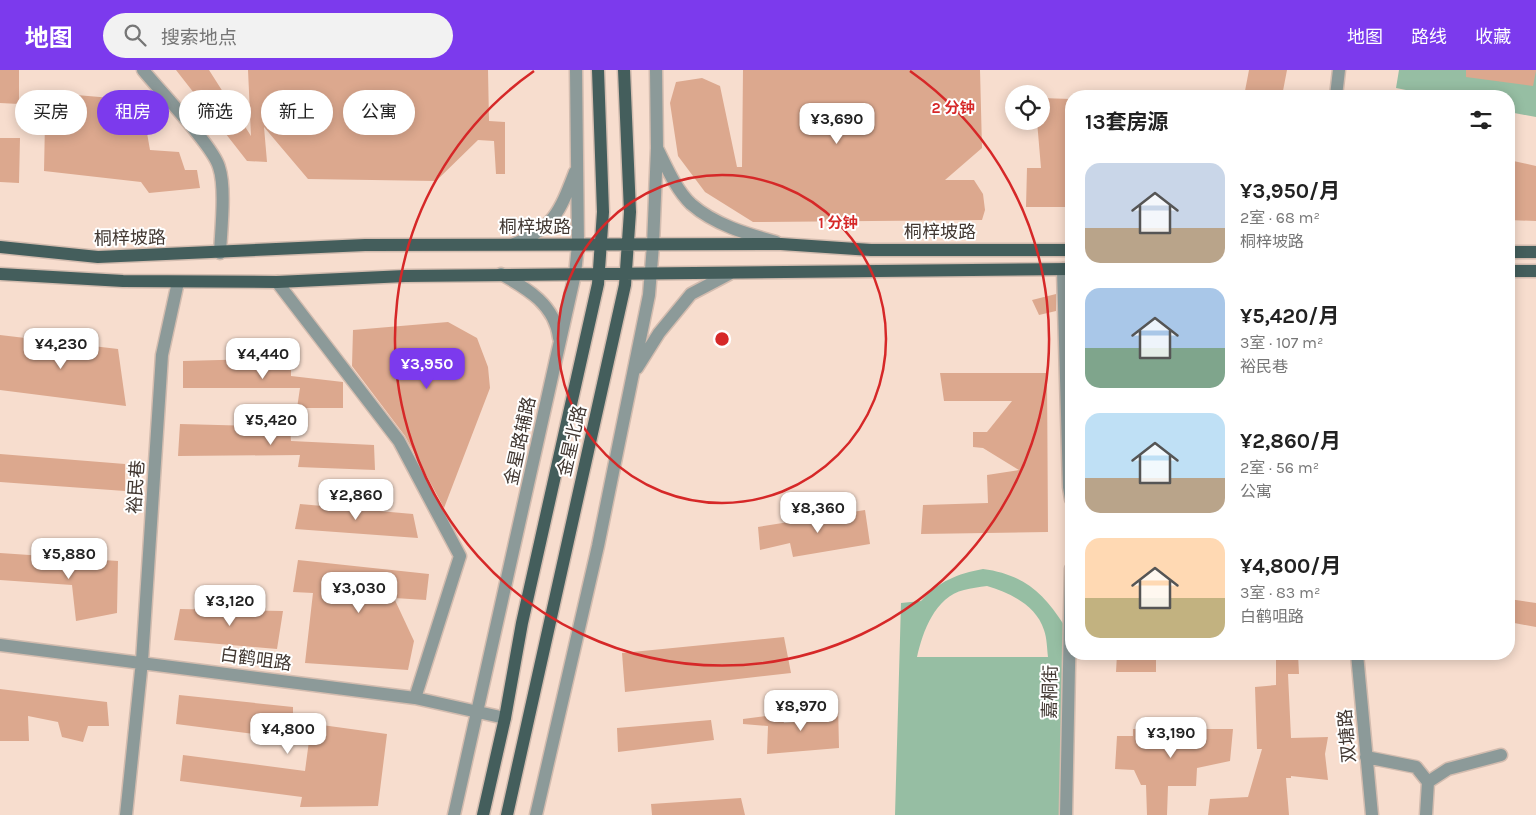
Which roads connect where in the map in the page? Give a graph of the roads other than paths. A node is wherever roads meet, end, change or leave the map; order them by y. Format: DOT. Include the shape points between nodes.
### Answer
graph roads {
  1 [pos="143,70"];
  2 [pos="576,70"];
  3 [pos="598,70"];
  4 [pos="624,70"];
  5 [pos="656,70"];
  6 [pos="1339,70"];
  7 [pos="1337,90"];
  8 [pos="656,148"];
  9 [pos="578,165"];
  10 [pos="781,244"];
  11 [pos="513,245"];
  12 [pos="578,245"];
  13 [pos="602,245"];
  14 [pos="629,245"];
  15 [pos="654,245"];
  16 [pos="0,247"];
  17 [pos="1065,250"];
  18 [pos="1515,252"];
  19 [pos="1536,252"];
  20 [pos="220,253"];
  21 [pos="1065,270"];
  22 [pos="1515,271"];
  23 [pos="1536,271"];
  24 [pos="0,274"];
  25 [pos="501,274"];
  26 [pos="575,274"];
  27 [pos="599,274"];
  28 [pos="626,274"];
  29 [pos="651,274"];
  30 [pos="729,274"];
  31 [pos="178,282"];
  32 [pos="277,282"];
  33 [pos="560,344"];
  34 [pos="633,374"];
  35 [pos="0,645"];
  36 [pos="1069,660"];
  37 [pos="1358,660"];
  38 [pos="142,661"];
  39 [pos="415,698"];
  40 [pos="478,712"];
  41 [pos="505,718"];
  42 [pos="1501,755"];
  43 [pos="1366,757"];
  44 [pos="1428,782"];
  45 [pos="126,815"];
  46 [pos="454,815"];
  47 [pos="483,815"];
  48 [pos="507,815"];
  49 [pos="536,815"];
  50 [pos="1066,815"];
  51 [pos="1372,815"];
  52 [pos="1426,815"];
  1 -- 20 [label="street" via="219,166"];
  2 -- 9 [label="street, 金星路辅路"];
  3 -- 13 [label="main road, 金星北路"];
  4 -- 14 [label="main road, 金星北路"];
  5 -- 8 [label="street"];
  6 -- 7 [label="street"];
  8 -- 10 [label="street" via="691,204 732,229"];
  8 -- 15 [label="street"];
  9 -- 11 [label="street" via="564,201 550,224 531,238"];
  9 -- 12 [label="street, 金星路辅路"];
  10 -- 15 [label="main road, 桐梓坡路"];
  10 -- 17 [label="main road, 桐梓坡路" via="871,250"];
  11 -- 12 [label="main road, 桐梓坡路"];
  11 -- 20 [label="main road, 桐梓坡路" via="366,245"];
  12 -- 13 [label="main road, 桐梓坡路"];
  12 -- 26 [label="street, 金星路辅路"];
  13 -- 14 [label="main road, 桐梓坡路"];
  13 -- 27 [label="main road, 金星北路"];
  14 -- 15 [label="main road, 桐梓坡路"];
  14 -- 28 [label="main road, 金星北路"];
  15 -- 29 [label="street"];
  16 -- 20 [label="main road, 桐梓坡路" via="98,257"];
  18 -- 19 [label="main road"];
  21 -- 30 [label="main road"];
  22 -- 23 [label="main road"];
  24 -- 31 [label="main road"];
  25 -- 26 [label="main road"];
  25 -- 32 [label="main road"];
  25 -- 33 [label="street" via="530,291 548,309 557,325"];
  26 -- 27 [label="main road"];
  26 -- 33 [label="street, 金星路辅路"];
  27 -- 28 [label="main road"];
  27 -- 41 [label="main road, 金星北路" via="522,623"];
  28 -- 29 [label="main road"];
  28 -- 48 [label="main road, 金星北路"];
  29 -- 30 [label="main road"];
  29 -- 34 [label="street"];
  30 -- 34 [label="street" via="691,294 659,333"];
  31 -- 32 [label="main road"];
  31 -- 38 [label="street, 裕民巷" via="162,355"];
  32 -- 39 [label="street" via="399,441 460,556"];
  33 -- 40 [label="street, 金星路辅路"];
  34 -- 49 [label="street" via="598,546"];
  35 -- 38 [label="street, 白鹤咀路"];
  36 -- 50 [label="street, 嘉桐街"];
  37 -- 43 [label="street, 双塘路"];
  38 -- 39 [label="street, 白鹤咀路"];
  38 -- 45 [label="street, 裕民巷"];
  39 -- 40 [label="street, 白鹤咀路"];
  40 -- 41 [label="street, 白鹤咀路"];
  40 -- 46 [label="street, 金星路辅路"];
  41 -- 47 [label="main road, 金星北路"];
  42 -- 44 [label="street" via="1448,769"];
  43 -- 44 [label="street" via="1416,767"];
  43 -- 51 [label="street, 双塘路"];
  44 -- 52 [label="street"];
}
